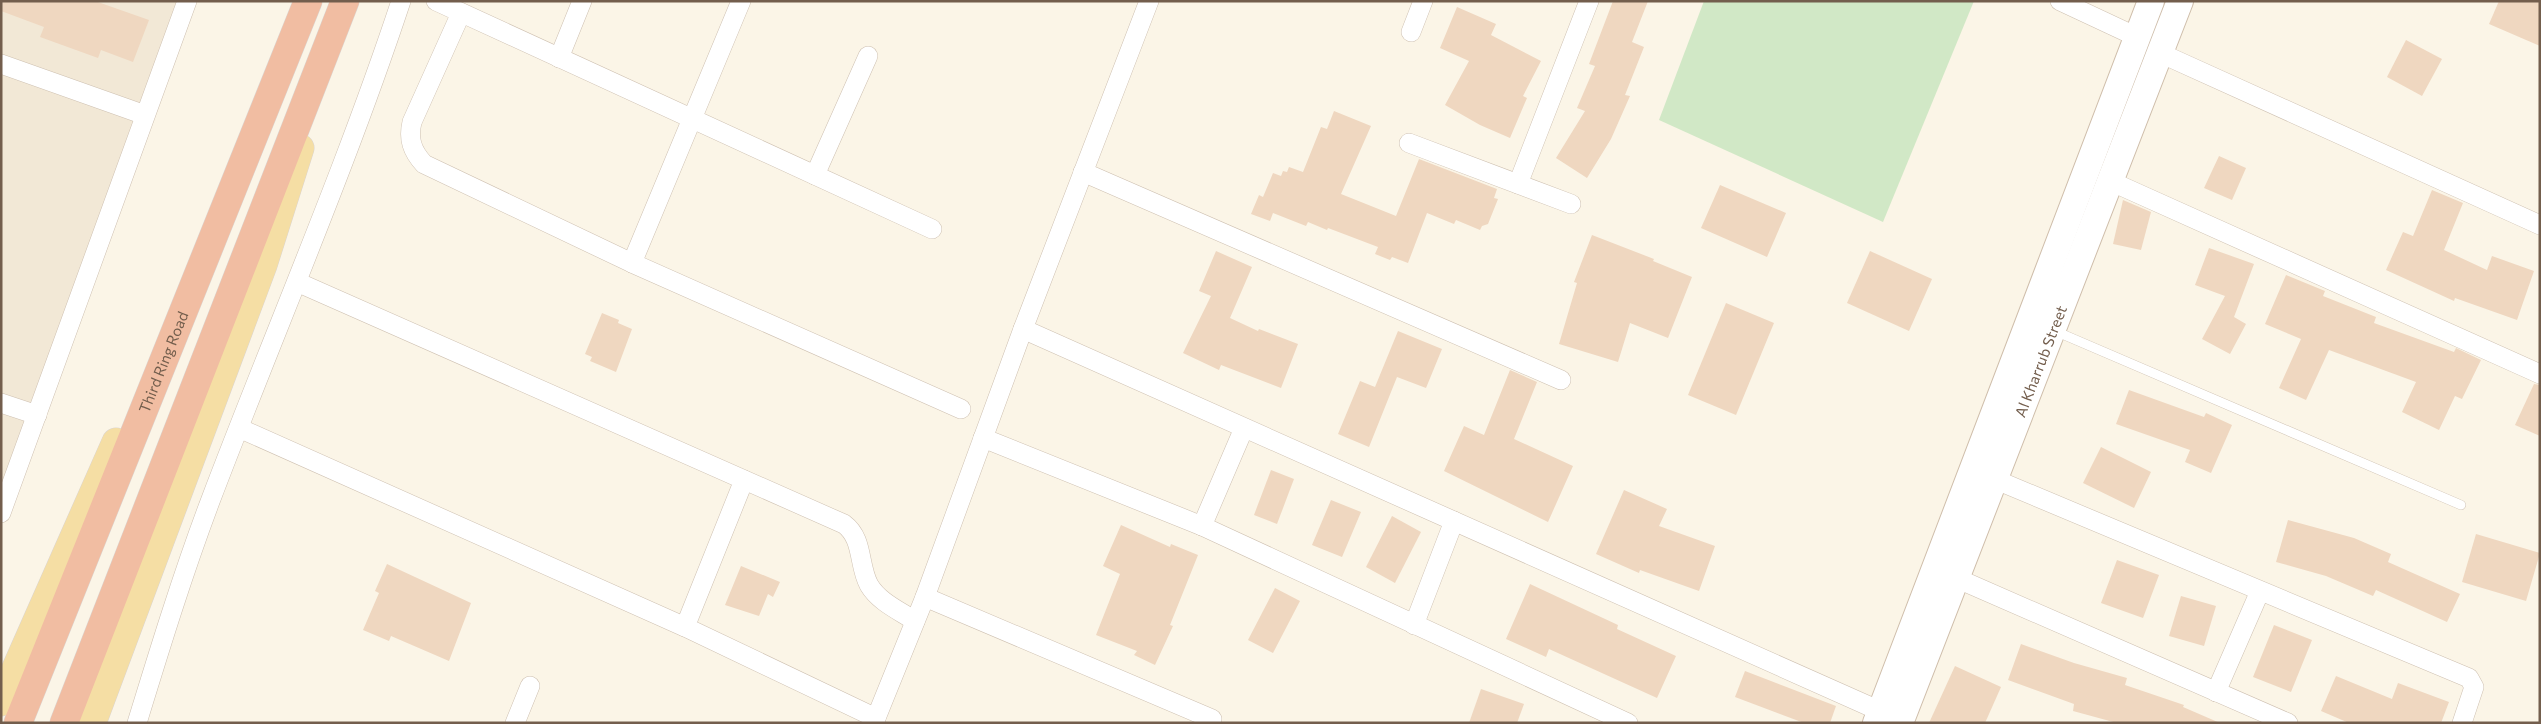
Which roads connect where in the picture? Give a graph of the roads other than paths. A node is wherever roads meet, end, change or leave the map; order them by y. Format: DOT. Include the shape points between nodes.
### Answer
graph roads {
  1 [pos="187,1"];
  2 [pos="308,1"];
  3 [pos="346,1"];
  4 [pos="401,1"];
  5 [pos="436,1"];
  6 [pos="582,1"];
  7 [pos="741,1"];
  8 [pos="1149,1"];
  9 [pos="1423,1"];
  10 [pos="1589,1"];
  11 [pos="2060,1"];
  12 [pos="2151,1"];
  13 [pos="2180,1"];
  14 [pos="461,13"];
  15 [pos="1411,32"];
  16 [pos="2138,38"];
  17 [pos="2160,54"];
  18 [pos="868,56"];
  19 [pos="559,58"];
  20 [pos="1,64"];
  21 [pos="145,115"];
  22 [pos="262,117"];
  23 [pos="692,119"];
  24 [pos="1409,143"];
  25 [pos="1083,172"];
  26 [pos="816,175"];
  27 [pos="2110,181"];
  28 [pos="1518,184"];
  29 [pos="1571,204"];
  30 [pos="2540,225"];
  31 [pos="932,229"];
  32 [pos="632,263"];
  33 [pos="297,282"];
  34 [pos="1023,329"];
  35 [pos="2052,330"];
  36 [pos="2540,374"];
  37 [pos="1561,380"];
  38 [pos="1,403"];
  39 [pos="961,410"];
  40 [pos="36,415"];
  41 [pos="239,428"];
  42 [pos="1244,428"];
  43 [pos="983,438"];
  44 [pos="744,480"];
  45 [pos="1994,480"];
  46 [pos="2461,505"];
  47 [pos="1,513"];
  48 [pos="1454,520"];
  49 [pos="1202,526"];
  50 [pos="1956,578"];
  51 [pos="2260,591"];
  52 [pos="926,597"];
  53 [pos="916,621"];
  54 [pos="1414,625"];
  55 [pos="685,627"];
  56 [pos="530,686"];
  57 [pos="2216,692"];
  58 [pos="1,702"];
  59 [pos="1212,719"];
  60 [pos="1885,719"];
  61 [pos="875,720"];
  62 [pos="18,723"];
  63 [pos="64,723"];
  64 [pos="92,723"];
  65 [pos="137,723"];
  66 [pos="515,723"];
  67 [pos="1628,723"];
  68 [pos="2288,723"];
  69 [pos="2462,723"];
  1 -- 21 [label="street"];
  2 -- 22 [label="highway, Third Ring Road"];
  3 -- 63 [label="highway"];
  3 -- 64 [label="main road" via="263,265"];
  4 -- 33 [label="street" via="354,138"];
  5 -- 14 [label="street"];
  6 -- 19 [label="street"];
  7 -- 23 [label="street"];
  8 -- 25 [label="street"];
  9 -- 15 [label="street"];
  10 -- 28 [label="street"];
  11 -- 16 [label="street"];
  12 -- 16 [label="main road, Al Kharrub Street"];
  13 -- 17 [label="main road, Al Kharrub Street"];
  14 -- 19 [label="street"];
  14 -- 32 [label="street" via="412,122 410,140 417,157 431,169"];
  16 -- 60 [label="main road, Al Kharrub Street"];
  17 -- 27 [label="main road, Al Kharrub Street"];
  17 -- 30 [label="street"];
  18 -- 26 [label="street"];
  19 -- 23 [label="street"];
  20 -- 21 [label="street"];
  21 -- 40 [label="street"];
  22 -- 58 [label="main road" via="146,370"];
  22 -- 62 [label="highway, Third Ring Road"];
  23 -- 26 [label="street"];
  23 -- 32 [label="street"];
  24 -- 28 [label="street"];
  25 -- 34 [label="street"];
  25 -- 37 [label="street"];
  26 -- 31 [label="street"];
  27 -- 35 [label="main road, Al Kharrub Street"];
  27 -- 36 [label="street"];
  28 -- 29 [label="street"];
  32 -- 39 [label="street"];
  33 -- 41 [label="street"];
  33 -- 44 [label="street"];
  34 -- 42 [label="street"];
  34 -- 43 [label="street"];
  35 -- 45 [label="main road, Al Kharrub Street"];
  35 -- 46 [label="lane"];
  38 -- 40 [label="street"];
  40 -- 47 [label="street"];
  41 -- 55 [label="street"];
  41 -- 65 [label="street" via="184,574"];
  42 -- 48 [label="street"];
  42 -- 49 [label="street"];
  43 -- 49 [label="street"];
  43 -- 52 [label="street"];
  44 -- 53 [label="street" via="850,529 874,591"];
  44 -- 55 [label="street"];
  45 -- 50 [label="main road, Al Kharrub Street"];
  45 -- 51 [label="street"];
  48 -- 54 [label="street"];
  48 -- 60 [label="street"];
  49 -- 54 [label="street"];
  50 -- 57 [label="street"];
  50 -- 60 [label="main road, Al Kharrub Street"];
  51 -- 57 [label="street"];
  51 -- 69 [label="street" via="2469,678 2474,687"];
  52 -- 53 [label="street"];
  52 -- 59 [label="street"];
  53 -- 61 [label="street"];
  54 -- 67 [label="street"];
  55 -- 61 [label="street"];
  56 -- 66 [label="street"];
  57 -- 68 [label="street"];
}
